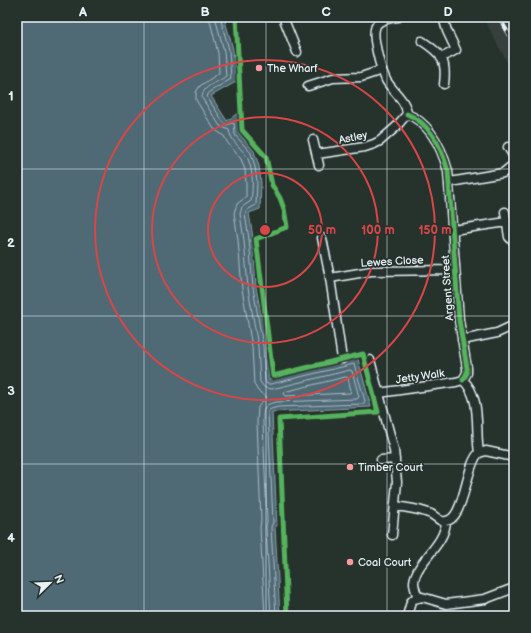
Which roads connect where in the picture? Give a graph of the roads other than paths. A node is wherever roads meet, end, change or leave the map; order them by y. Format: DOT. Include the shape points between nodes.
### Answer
graph roads {
  1 [pos="283,17"];
  2 [pos="398,17"];
  3 [pos="443,17"];
  4 [pos="377,20"];
  5 [pos="422,41"];
  6 [pos="297,52"];
  7 [pos="441,58"];
  8 [pos="382,70"];
  9 [pos="444,84"];
  10 [pos="308,86"];
  11 [pos="407,114"];
  12 [pos="313,140"];
  13 [pos="508,146"];
  14 [pos="317,154"];
  15 [pos="319,165"];
  16 [pos="514,165"];
  17 [pos="450,182"];
  18 [pos="505,212"];
  19 [pos="507,222"];
  20 [pos="453,230"];
  21 [pos="322,238"];
  22 [pos="514,240"];
  23 [pos="455,270"];
  24 [pos="330,278"];
  25 [pos="514,325"];
  26 [pos="462,340"];
  27 [pos="342,359"];
  28 [pos="370,360"];
  29 [pos="463,380"];
  30 [pos="380,393"];
  31 [pos="479,452"];
  32 [pos="514,457"];
  33 [pos="395,459"];
  34 [pos="381,460"];
  35 [pos="396,506"];
  36 [pos="446,521"];
  37 [pos="392,535"];
  38 [pos="514,588"];
  39 [pos="418,598"];
  40 [pos="407,616"];
  1 -- 6 [label="street"];
  2 -- 4 [label="street"];
  3 -- 7 [label="street" via="456,50"];
  4 -- 8 [label="street, Argent Street" via="374,32"];
  5 -- 7 [label="street"];
  7 -- 9 [label="street" via="446,69"];
  8 -- 10 [label="street" via="361,77 332,78"];
  8 -- 11 [label="street, Argent Street" via="405,105"];
  11 -- 14 [label="street, Astley" via="374,144"];
  11 -- 17 [label="street, Argent Street" via="422,123 437,143"];
  12 -- 14 [label="street"];
  13 -- 16 [label="street" via="514,157"];
  14 -- 15 [label="street"];
  16 -- 17 [label="street" via="503,173"];
  17 -- 20 [label="street, Argent Street"];
  18 -- 19 [label="street"];
  19 -- 20 [label="street"];
  19 -- 22 [label="street" via="509,237"];
  20 -- 23 [label="street, Argent Street"];
  21 -- 24 [label="street"];
  23 -- 24 [label="street, Lewes Close" via="371,271"];
  23 -- 26 [label="street, Argent Street"];
  24 -- 27 [label="street"];
  25 -- 26 [label="street" via="497,333"];
  26 -- 29 [label="street, Argent Street" via="467,368"];
  28 -- 30 [label="street"];
  29 -- 30 [label="street, Jetty Walk"];
  29 -- 31 [label="street" via="472,391"];
  30 -- 33 [label="street"];
  31 -- 32 [label="street"];
  31 -- 36 [label="street" via="473,460 457,513"];
  33 -- 34 [label="street"];
  33 -- 35 [label="street"];
  35 -- 36 [label="street" via="416,509"];
  35 -- 37 [label="street"];
  36 -- 39 [label="street" via="441,538 416,574 414,584"];
  38 -- 39 [label="street" via="485,599 446,604 422,596"];
  39 -- 40 [label="street" via="411,602"];
}
